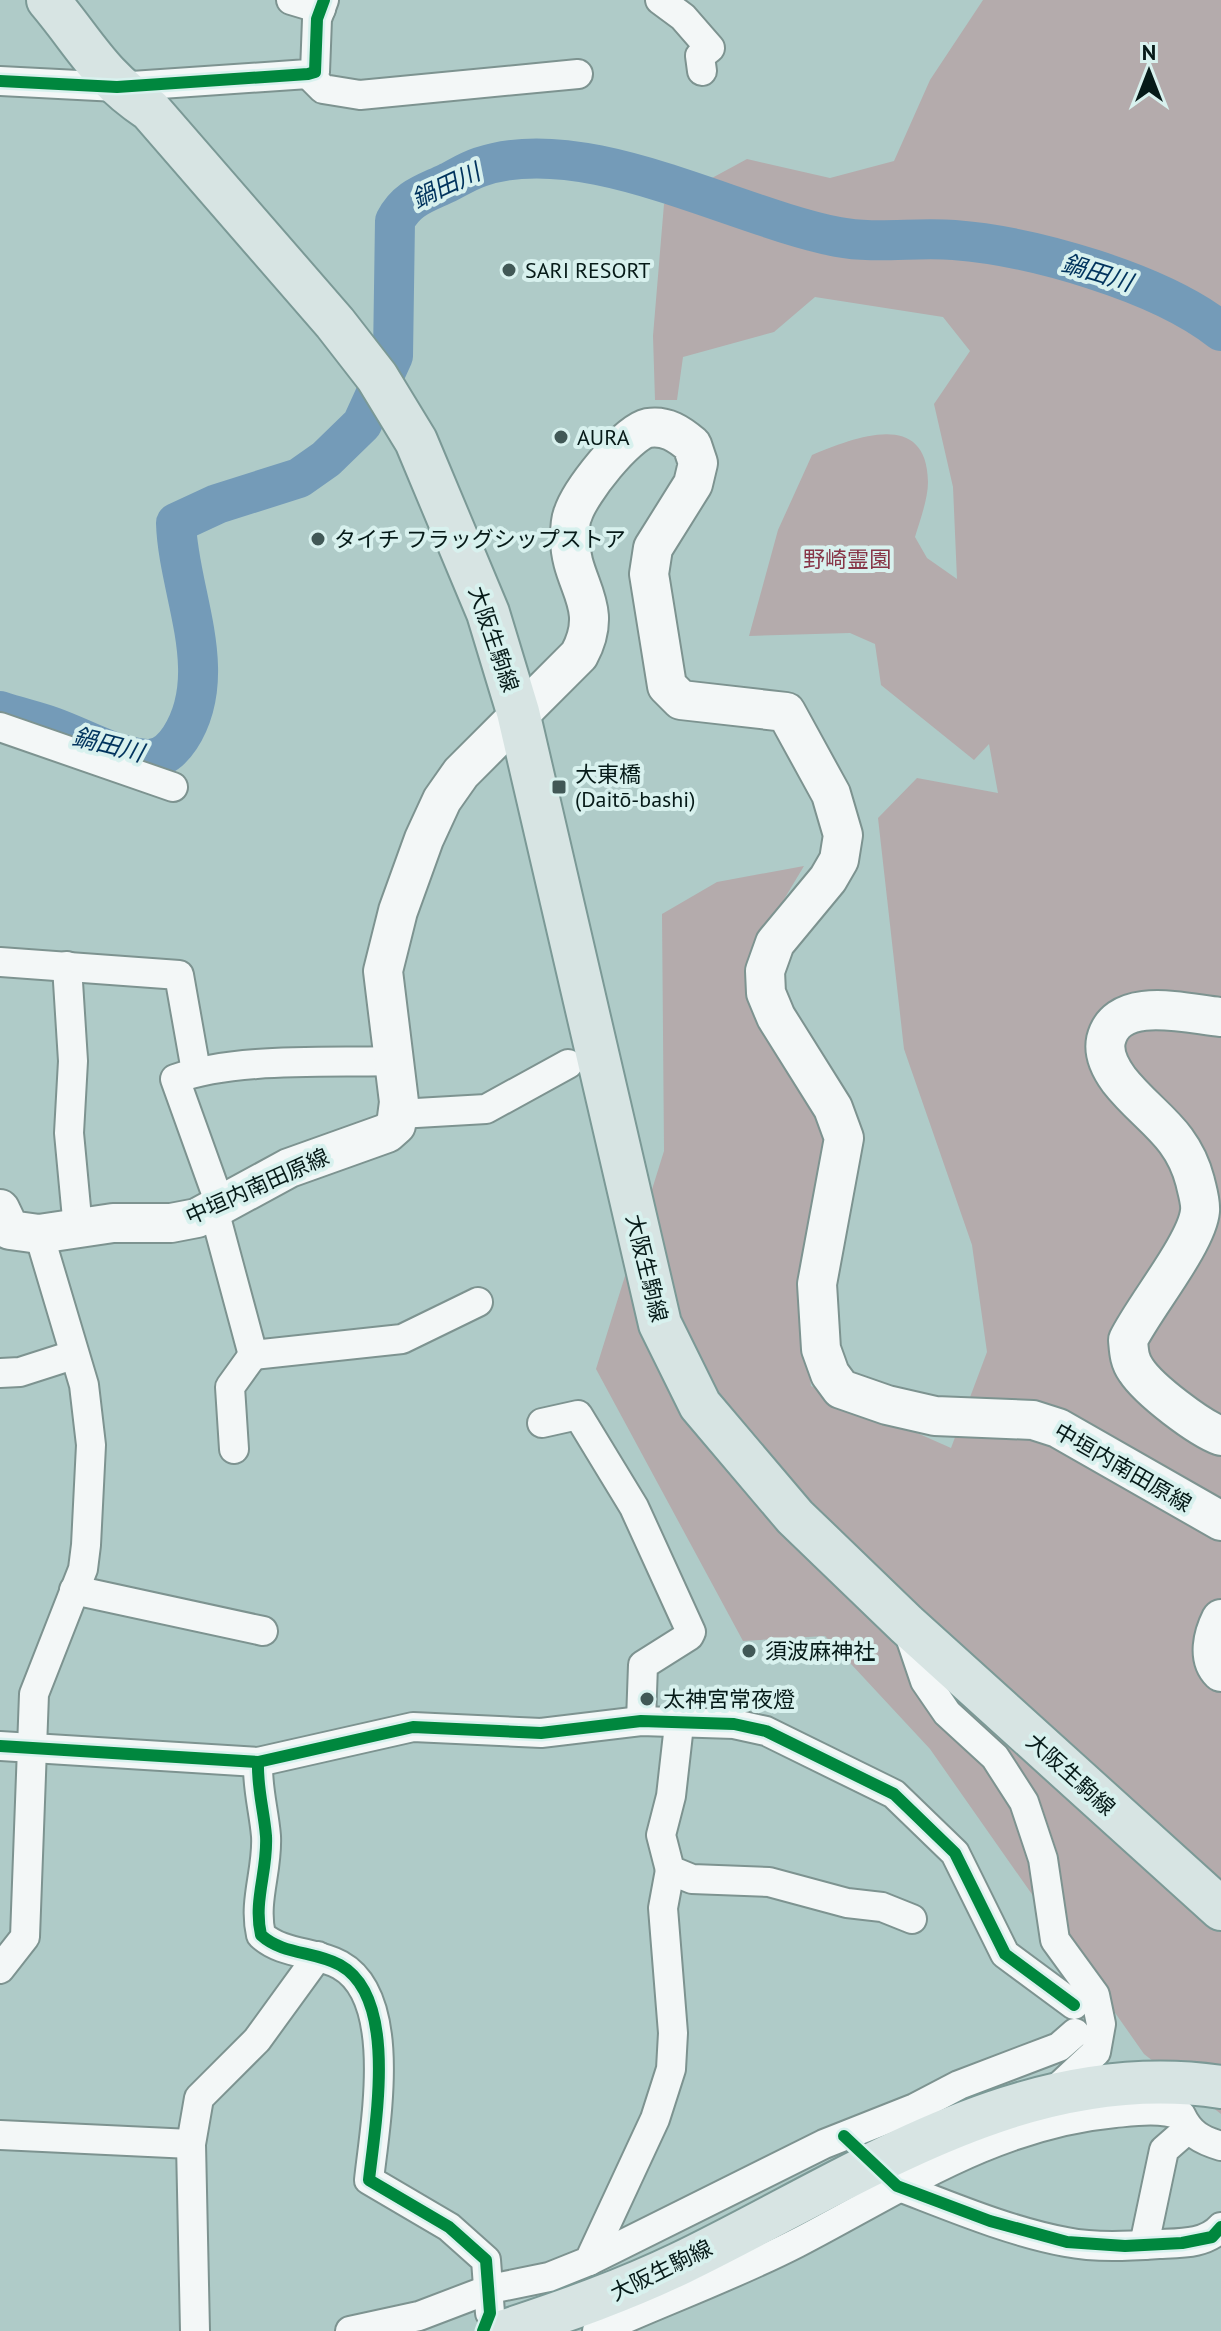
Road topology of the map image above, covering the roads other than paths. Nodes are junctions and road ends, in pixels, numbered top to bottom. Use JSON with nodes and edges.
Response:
{"nodes":[{"id":1,"x":48,"y":0,"type":"edge"},
{"id":2,"x":291,"y":0,"type":"edge"},
{"id":3,"x":660,"y":0,"type":"edge"},
{"id":4,"x":322,"y":4,"type":"edge"},
{"id":5,"x":702,"y":71,"type":"dead end"},
{"id":6,"x":308,"y":74,"type":"junction"},
{"id":7,"x":578,"y":74,"type":"dead end"},
{"id":8,"x":0,"y":81,"type":"edge"},
{"id":9,"x":117,"y":87,"type":"junction"},
{"id":10,"x":518,"y":712,"type":"junction"},
{"id":11,"x":0,"y":727,"type":"edge"},
{"id":12,"x":173,"y":787,"type":"dead end"},
{"id":13,"x":0,"y":962,"type":"edge"},
{"id":14,"x":67,"y":966,"type":"junction"},
{"id":15,"x":1221,"y":1017,"type":"edge"},
{"id":16,"x":393,"y":1061,"type":"junction"},
{"id":17,"x":568,"y":1064,"type":"dead end"},
{"id":18,"x":196,"y":1071,"type":"junction"},
{"id":19,"x":399,"y":1114,"type":"junction"},
{"id":20,"x":218,"y":1208,"type":"junction"},
{"id":21,"x":0,"y":1209,"type":"edge"},
{"id":22,"x":78,"y":1229,"type":"junction"},
{"id":23,"x":39,"y":1234,"type":"junction"},
{"id":24,"x":478,"y":1302,"type":"dead end"},
{"id":25,"x":73,"y":1355,"type":"junction"},
{"id":26,"x":253,"y":1355,"type":"junction"},
{"id":27,"x":0,"y":1373,"type":"edge"},
{"id":28,"x":542,"y":1423,"type":"dead end"},
{"id":29,"x":1221,"y":1436,"type":"edge"},
{"id":30,"x":234,"y":1449,"type":"dead end"},
{"id":31,"x":1221,"y":1521,"type":"edge"},
{"id":32,"x":74,"y":1590,"type":"junction"},
{"id":33,"x":1221,"y":1619,"type":"edge"},
{"id":34,"x":906,"y":1624,"type":"junction"},
{"id":35,"x":263,"y":1631,"type":"dead end"},
{"id":36,"x":1221,"y":1672,"type":"edge"},
{"id":37,"x":641,"y":1721,"type":"junction"},
{"id":38,"x":679,"y":1725,"type":"junction"},
{"id":39,"x":0,"y":1746,"type":"edge"},
{"id":40,"x":31,"y":1747,"type":"junction"},
{"id":41,"x":258,"y":1762,"type":"junction"},
{"id":42,"x":670,"y":1870,"type":"junction"},
{"id":43,"x":1221,"y":1909,"type":"edge"},
{"id":44,"x":912,"y":1919,"type":"dead end"},
{"id":45,"x":318,"y":1956,"type":"junction"},
{"id":46,"x":0,"y":1969,"type":"edge"},
{"id":47,"x":1074,"y":2005,"type":"dead end"},
{"id":48,"x":1075,"y":2033,"type":"dead end"},
{"id":49,"x":1221,"y":2087,"type":"edge"},
{"id":50,"x":1050,"y":2095,"type":"junction"},
{"id":51,"x":1188,"y":2129,"type":"junction"},
{"id":52,"x":0,"y":2135,"type":"edge"},
{"id":53,"x":191,"y":2144,"type":"junction"},
{"id":54,"x":1221,"y":2146,"type":"edge"},
{"id":55,"x":892,"y":2182,"type":"junction"},
{"id":56,"x":1221,"y":2227,"type":"edge"},
{"id":57,"x":1144,"y":2245,"type":"junction"},
{"id":58,"x":589,"y":2261,"type":"junction"},
{"id":59,"x":495,"y":2311,"type":"edge"},
{"id":60,"x":603,"y":2330,"type":"edge"},
{"id":61,"x":195,"y":2331,"type":"edge"},
{"id":62,"x":350,"y":2331,"type":"edge"}],
"edges":[{"from":1,"to":9,"type":"main road","name":"大阪生駒線"},
{"from":2,"to":4,"type":"street"},
{"from":3,"to":5,"type":"street"},
{"from":4,"to":6,"type":"street"},
{"from":6,"to":7,"type":"street"},
{"from":6,"to":9,"type":"street"},
{"from":8,"to":9,"type":"street"},
{"from":9,"to":10,"type":"main road","name":"大阪生駒線"},
{"from":10,"to":16,"type":"main road","name":"中垣内南田原線"},
{"from":10,"to":31,"type":"main road","name":"中垣内南田原線"},
{"from":10,"to":34,"type":"main road","name":"大阪生駒線"},
{"from":11,"to":12,"type":"street"},
{"from":13,"to":14,"type":"street"},
{"from":14,"to":18,"type":"street"},
{"from":14,"to":22,"type":"street"},
{"from":15,"to":29,"type":"main road"},
{"from":16,"to":18,"type":"street"},
{"from":16,"to":19,"type":"main road","name":"中垣内南田原線"},
{"from":17,"to":19,"type":"street"},
{"from":18,"to":20,"type":"street"},
{"from":19,"to":20,"type":"main road","name":"中垣内南田原線"},
{"from":20,"to":22,"type":"main road","name":"中垣内南田原線"},
{"from":20,"to":26,"type":"street"},
{"from":21,"to":23,"type":"main road","name":"中垣内南田原線"},
{"from":22,"to":23,"type":"main road","name":"中垣内南田原線"},
{"from":23,"to":25,"type":"street"},
{"from":24,"to":26,"type":"street"},
{"from":25,"to":27,"type":"street"},
{"from":25,"to":32,"type":"street"},
{"from":26,"to":30,"type":"street"},
{"from":28,"to":37,"type":"street"},
{"from":32,"to":35,"type":"street"},
{"from":32,"to":40,"type":"street"},
{"from":33,"to":36,"type":"main road"},
{"from":34,"to":43,"type":"main road","name":"大阪生駒線"},
{"from":34,"to":50,"type":"street"},
{"from":37,"to":38,"type":"street"},
{"from":37,"to":41,"type":"street"},
{"from":38,"to":42,"type":"street"},
{"from":38,"to":47,"type":"street"},
{"from":39,"to":40,"type":"street"},
{"from":40,"to":41,"type":"street"},
{"from":40,"to":46,"type":"street"},
{"from":41,"to":45,"type":"street"},
{"from":42,"to":44,"type":"street"},
{"from":42,"to":58,"type":"street"},
{"from":45,"to":53,"type":"street"},
{"from":45,"to":59,"type":"street"},
{"from":48,"to":58,"type":"street"},
{"from":49,"to":50,"type":"main road","name":"大阪生駒線"},
{"from":50,"to":59,"type":"main road","name":"大阪生駒線"},
{"from":51,"to":54,"type":"street"},
{"from":51,"to":55,"type":"street"},
{"from":51,"to":57,"type":"street"},
{"from":52,"to":53,"type":"street"},
{"from":53,"to":61,"type":"street"},
{"from":55,"to":57,"type":"street"},
{"from":55,"to":60,"type":"street"},
{"from":56,"to":57,"type":"street"},
{"from":58,"to":59,"type":"street"},
{"from":59,"to":62,"type":"street"}]}
